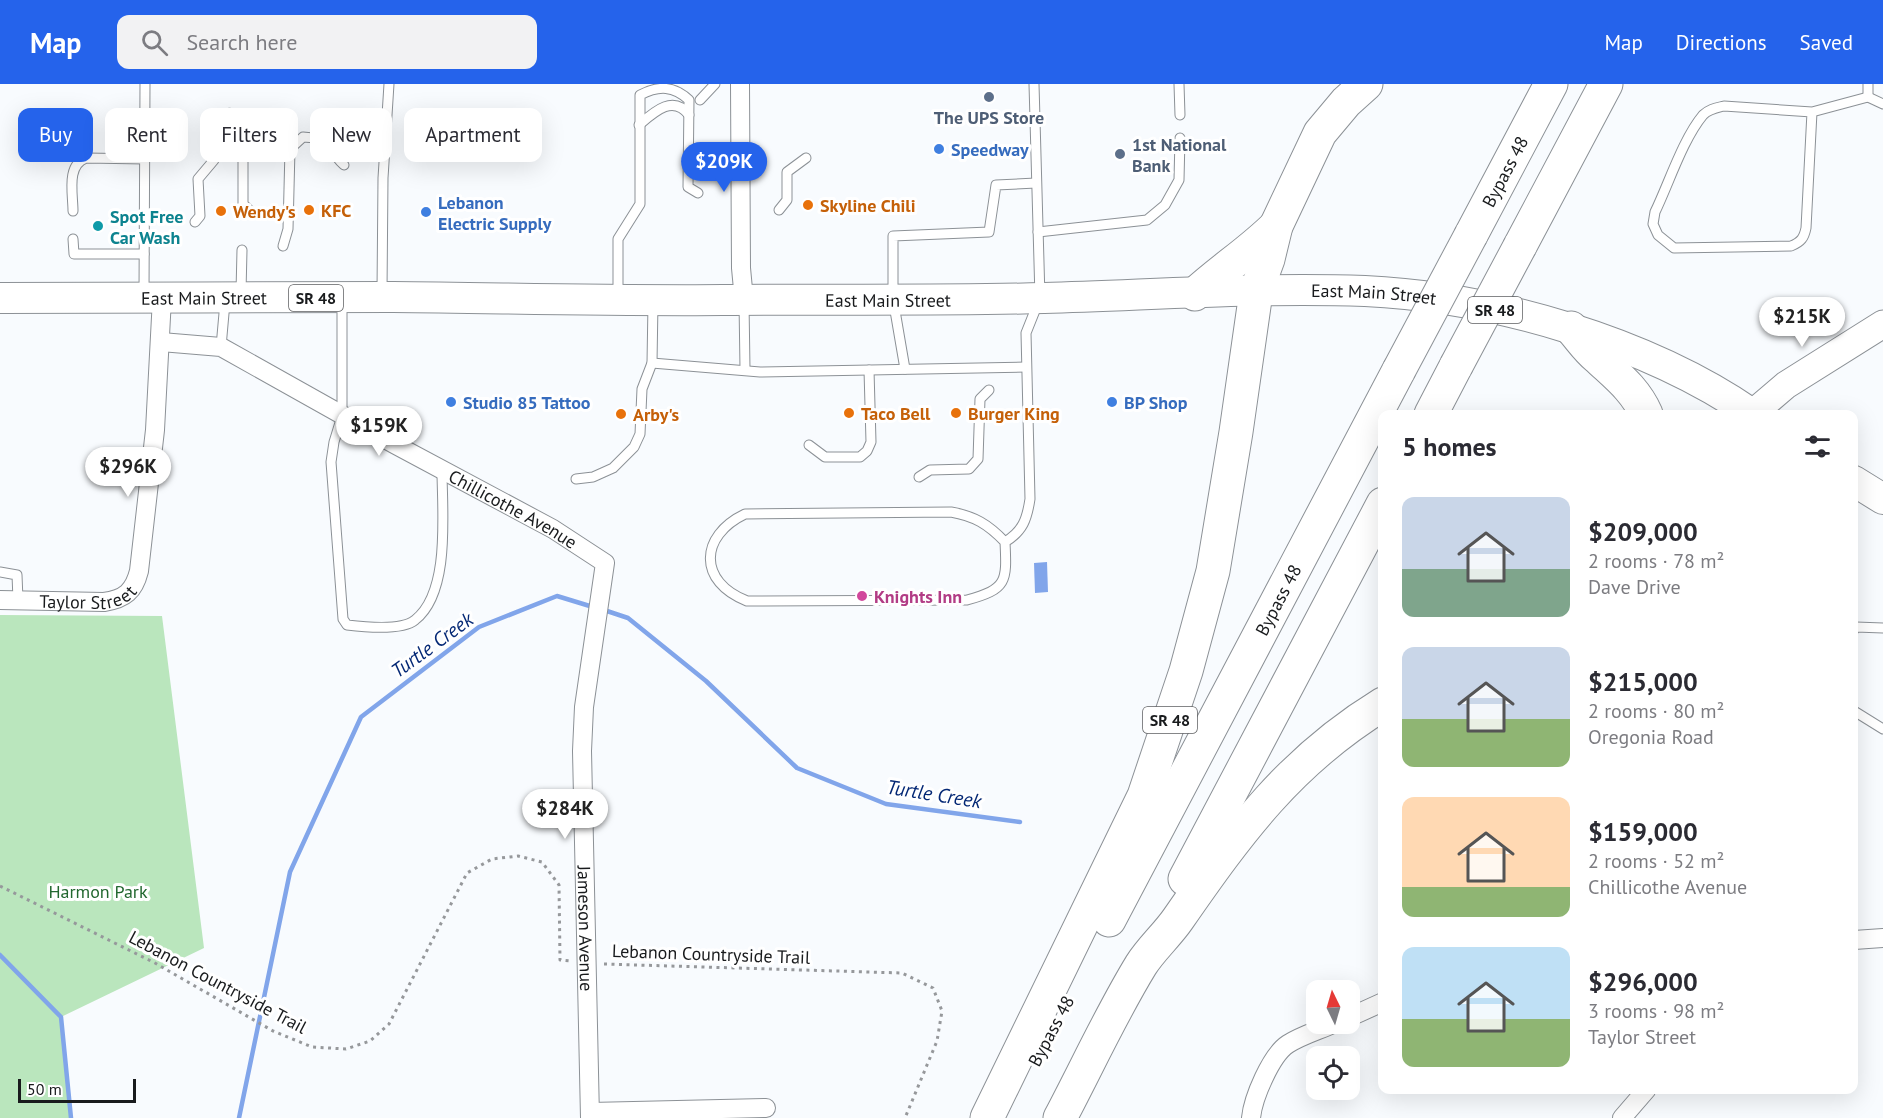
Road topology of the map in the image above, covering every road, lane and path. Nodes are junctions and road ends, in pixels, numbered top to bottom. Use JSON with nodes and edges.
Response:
{"nodes":[{"id":1,"x":145,"y":84,"type":"edge"},
{"id":2,"x":389,"y":84,"type":"edge"},
{"id":3,"x":715,"y":84,"type":"edge"},
{"id":4,"x":740,"y":84,"type":"edge"},
{"id":5,"x":1034,"y":84,"type":"edge"},
{"id":6,"x":1179,"y":84,"type":"edge"},
{"id":7,"x":1366,"y":84,"type":"edge"},
{"id":8,"x":1551,"y":84,"type":"edge"},
{"id":9,"x":1606,"y":84,"type":"edge"},
{"id":10,"x":1868,"y":84,"type":"edge"},
{"id":11,"x":1868,"y":97,"type":"junction"},
{"id":12,"x":700,"y":100,"type":"dead end"},
{"id":13,"x":1883,"y":104,"type":"edge"},
{"id":14,"x":145,"y":108,"type":"edge"},
{"id":15,"x":1812,"y":112,"type":"junction"},
{"id":16,"x":689,"y":115,"type":"junction"},
{"id":17,"x":1180,"y":115,"type":"dead end"},
{"id":18,"x":639,"y":124,"type":"junction"},
{"id":19,"x":1180,"y":138,"type":"dead end"},
{"id":20,"x":105,"y":158,"type":"edge"},
{"id":21,"x":806,"y":158,"type":"dead end"},
{"id":22,"x":145,"y":162,"type":"edge"},
{"id":23,"x":344,"y":165,"type":"dead end"},
{"id":24,"x":1036,"y":183,"type":"junction"},
{"id":25,"x":698,"y":193,"type":"dead end"},
{"id":26,"x":779,"y":210,"type":"dead end"},
{"id":27,"x":73,"y":211,"type":"dead end"},
{"id":28,"x":250,"y":211,"type":"dead end"},
{"id":29,"x":195,"y":222,"type":"dead end"},
{"id":30,"x":1276,"y":226,"type":"junction"},
{"id":31,"x":1038,"y":232,"type":"junction"},
{"id":32,"x":73,"y":239,"type":"dead end"},
{"id":33,"x":283,"y":246,"type":"dead end"},
{"id":34,"x":242,"y":250,"type":"dead end"},
{"id":35,"x":144,"y":254,"type":"junction"},
{"id":36,"x":1256,"y":292,"type":"junction"},
{"id":37,"x":1195,"y":294,"type":"junction"},
{"id":38,"x":382,"y":297,"type":"junction"},
{"id":39,"x":0,"y":298,"type":"edge"},
{"id":40,"x":153,"y":298,"type":"junction"},
{"id":41,"x":233,"y":298,"type":"junction"},
{"id":42,"x":342,"y":298,"type":"junction"},
{"id":43,"x":1040,"y":298,"type":"junction"},
{"id":44,"x":893,"y":299,"type":"junction"},
{"id":45,"x":618,"y":300,"type":"junction"},
{"id":46,"x":744,"y":300,"type":"junction"},
{"id":47,"x":653,"y":301,"type":"junction"},
{"id":48,"x":1883,"y":324,"type":"edge"},
{"id":49,"x":1572,"y":328,"type":"junction"},
{"id":50,"x":161,"y":342,"type":"junction"},
{"id":51,"x":221,"y":347,"type":"junction"},
{"id":52,"x":652,"y":363,"type":"junction"},
{"id":53,"x":1456,"y":366,"type":"junction"},
{"id":54,"x":1026,"y":367,"type":"junction"},
{"id":55,"x":745,"y":369,"type":"junction"},
{"id":56,"x":905,"y":369,"type":"junction"},
{"id":57,"x":870,"y":370,"type":"junction"},
{"id":58,"x":989,"y":390,"type":"dead end"},
{"id":59,"x":1433,"y":410,"type":"edge"},
{"id":60,"x":1445,"y":410,"type":"edge"},
{"id":61,"x":1643,"y":410,"type":"edge"},
{"id":62,"x":1746,"y":410,"type":"edge"},
{"id":63,"x":1757,"y":410,"type":"edge"},
{"id":64,"x":342,"y":416,"type":"junction"},
{"id":65,"x":809,"y":445,"type":"dead end"},
{"id":66,"x":442,"y":470,"type":"junction"},
{"id":67,"x":919,"y":477,"type":"dead end"},
{"id":68,"x":576,"y":480,"type":"dead end"},
{"id":69,"x":1858,"y":484,"type":"edge"},
{"id":70,"x":1883,"y":500,"type":"edge"},
{"id":71,"x":1378,"y":514,"type":"edge"},
{"id":72,"x":1005,"y":542,"type":"junction"},
{"id":73,"x":605,"y":563,"type":"joint"},
{"id":74,"x":0,"y":572,"type":"edge"},
{"id":75,"x":9,"y":600,"type":"edge"},
{"id":76,"x":1858,"y":627,"type":"edge"},
{"id":77,"x":1883,"y":628,"type":"edge"},
{"id":78,"x":1378,"y":708,"type":"edge"},
{"id":79,"x":1858,"y":713,"type":"edge"},
{"id":80,"x":1883,"y":729,"type":"edge"},
{"id":81,"x":0,"y":886,"type":"edge"},
{"id":82,"x":1883,"y":938,"type":"edge"},
{"id":83,"x":1858,"y":940,"type":"edge"},
{"id":84,"x":586,"y":963,"type":"junction"},
{"id":85,"x":1142,"y":964,"type":"junction"},
{"id":86,"x":1378,"y":1004,"type":"edge"},
{"id":87,"x":1360,"y":1012,"type":"edge"},
{"id":88,"x":1310,"y":1034,"type":"edge"},
{"id":89,"x":1643,"y":1094,"type":"edge"},
{"id":90,"x":766,"y":1108,"type":"dead end"},
{"id":91,"x":590,"y":1115,"type":"edge"},
{"id":92,"x":905,"y":1118,"type":"edge"},
{"id":93,"x":987,"y":1118,"type":"edge"},
{"id":94,"x":1005,"y":1118,"type":"edge"},
{"id":95,"x":1060,"y":1118,"type":"edge"},
{"id":96,"x":1251,"y":1118,"type":"edge"},
{"id":97,"x":1622,"y":1118,"type":"edge"}],
"edges":[{"from":1,"to":14,"type":"lane"},
{"from":2,"to":38,"type":"lane"},
{"from":3,"to":12,"type":"lane"},
{"from":4,"to":46,"type":"street"},
{"from":5,"to":24,"type":"lane"},
{"from":6,"to":17,"type":"lane"},
{"from":7,"to":30,"type":"highway"},
{"from":8,"to":94,"type":"highway","name":"Bypass 48","bridge":true},
{"from":9,"to":53,"type":"highway","bridge":true},
{"from":10,"to":11,"type":"lane"},
{"from":11,"to":13,"type":"lane"},
{"from":11,"to":15,"type":"lane"},
{"from":15,"to":15,"type":"lane"},
{"from":16,"to":18,"type":"lane"},
{"from":16,"to":18,"type":"lane"},
{"from":16,"to":25,"type":"lane"},
{"from":18,"to":45,"type":"lane"},
{"from":19,"to":31,"type":"lane"},
{"from":20,"to":27,"type":"lane"},
{"from":21,"to":26,"type":"lane"},
{"from":22,"to":35,"type":"lane"},
{"from":23,"to":33,"type":"lane"},
{"from":24,"to":31,"type":"lane"},
{"from":24,"to":44,"type":"lane"},
{"from":28,"to":29,"type":"lane"},
{"from":30,"to":36,"type":"highway"},
{"from":30,"to":37,"type":"highway"},
{"from":31,"to":43,"type":"lane"},
{"from":32,"to":35,"type":"lane"},
{"from":34,"to":41,"type":"lane"},
{"from":35,"to":40,"type":"lane"},
{"from":36,"to":37,"type":"main road","name":"East Main Street","number":"SR 48"},
{"from":36,"to":49,"type":"main road","name":"East Main Street","number":"SR 48"},
{"from":36,"to":93,"type":"highway","number":"SR 48"},
{"from":37,"to":43,"type":"main road","name":"East Main Street","number":"SR 48"},
{"from":38,"to":42,"type":"main road","name":"East Main Street","number":"SR 48"},
{"from":38,"to":45,"type":"main road","name":"East Main Street","number":"SR 48"},
{"from":39,"to":40,"type":"main road","name":"East Main Street","number":"SR 48"},
{"from":40,"to":41,"type":"main road","name":"East Main Street","number":"SR 48"},
{"from":40,"to":50,"type":"street","name":"Taylor Street"},
{"from":41,"to":42,"type":"main road","name":"East Main Street","number":"SR 48"},
{"from":41,"to":51,"type":"lane"},
{"from":42,"to":64,"type":"lane"},
{"from":43,"to":44,"type":"main road","name":"East Main Street","number":"SR 48"},
{"from":43,"to":54,"type":"lane"},
{"from":44,"to":46,"type":"main road","name":"East Main Street","number":"SR 48"},
{"from":44,"to":56,"type":"lane"},
{"from":45,"to":47,"type":"main road","name":"East Main Street","number":"SR 48"},
{"from":46,"to":47,"type":"main road","name":"East Main Street","number":"SR 48"},
{"from":46,"to":55,"type":"lane"},
{"from":47,"to":52,"type":"lane"},
{"from":48,"to":63,"type":"street"},
{"from":49,"to":61,"type":"highway"},
{"from":49,"to":62,"type":"main road","name":"East Main Street","number":"SR 48"},
{"from":50,"to":51,"type":"street","name":"Chillicothe Avenue"},
{"from":50,"to":75,"type":"street","name":"Taylor Street"},
{"from":51,"to":64,"type":"street","name":"Chillicothe Avenue"},
{"from":52,"to":55,"type":"lane"},
{"from":52,"to":68,"type":"lane"},
{"from":53,"to":59,"type":"highway"},
{"from":53,"to":60,"type":"highway"},
{"from":54,"to":56,"type":"lane"},
{"from":54,"to":72,"type":"lane"},
{"from":55,"to":57,"type":"lane"},
{"from":56,"to":57,"type":"lane"},
{"from":57,"to":65,"type":"lane"},
{"from":58,"to":67,"type":"lane"},
{"from":64,"to":66,"type":"street","name":"Chillicothe Avenue"},
{"from":64,"to":66,"type":"lane"},
{"from":66,"to":73,"type":"street","name":"Chillicothe Avenue"},
{"from":69,"to":70,"type":"main road"},
{"from":71,"to":85,"type":"highway"},
{"from":72,"to":72,"type":"lane"},
{"from":73,"to":84,"type":"street","name":"Jameson Avenue"},
{"from":74,"to":75,"type":"lane"},
{"from":76,"to":77,"type":"lane"},
{"from":78,"to":85,"type":"highway"},
{"from":79,"to":80,"type":"lane"},
{"from":81,"to":84,"type":"path","name":"Lebanon Countryside Trail"},
{"from":82,"to":83,"type":"street"},
{"from":84,"to":91,"type":"street","name":"Jameson Avenue"},
{"from":84,"to":92,"type":"path","name":"Lebanon Countryside Trail"},
{"from":85,"to":95,"type":"highway"},
{"from":86,"to":87,"type":"street"},
{"from":88,"to":96,"type":"street"},
{"from":89,"to":97,"type":"street"},
{"from":90,"to":91,"type":"street"}]}
